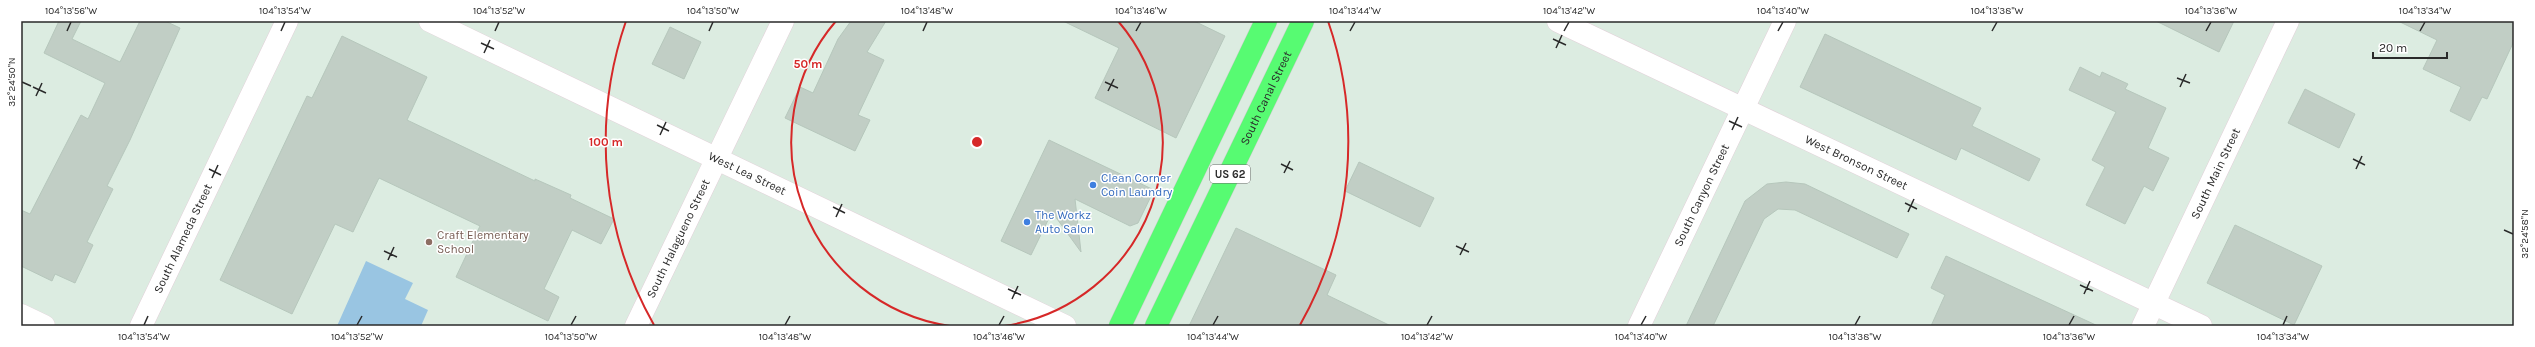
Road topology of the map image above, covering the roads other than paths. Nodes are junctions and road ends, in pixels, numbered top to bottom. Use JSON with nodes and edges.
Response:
{"nodes":[{"id":1,"x":287,"y":21,"type":"edge"},
{"id":2,"x":430,"y":21,"type":"edge"},
{"id":3,"x":783,"y":21,"type":"edge"},
{"id":4,"x":1266,"y":21,"type":"edge"},
{"id":5,"x":1304,"y":21,"type":"edge"},
{"id":6,"x":1558,"y":21,"type":"edge"},
{"id":7,"x":1785,"y":21,"type":"edge"},
{"id":8,"x":2288,"y":21,"type":"edge"},
{"id":9,"x":1742,"y":109,"type":"junction"},
{"id":10,"x":717,"y":158,"type":"junction"},
{"id":11,"x":2154,"y":304,"type":"junction"},
{"id":12,"x":21,"y":315,"type":"edge"},
{"id":13,"x":44,"y":326,"type":"edge"},
{"id":14,"x":142,"y":326,"type":"edge"},
{"id":15,"x":636,"y":326,"type":"edge"},
{"id":16,"x":1065,"y":326,"type":"edge"},
{"id":17,"x":1120,"y":326,"type":"edge"},
{"id":18,"x":1156,"y":326,"type":"edge"},
{"id":19,"x":1639,"y":326,"type":"edge"},
{"id":20,"x":2143,"y":326,"type":"edge"},
{"id":21,"x":2201,"y":326,"type":"edge"}],
"edges":[{"from":1,"to":14,"type":"street","name":"South Alameda Street"},
{"from":2,"to":10,"type":"street","name":"West Lea Street"},
{"from":3,"to":10,"type":"street","name":"South Halagueno Street"},
{"from":4,"to":17,"type":"highway","number":"US 62"},
{"from":5,"to":18,"type":"highway","name":"South Canal Street","number":"US 62"},
{"from":6,"to":9,"type":"street","name":"West Bronson Street"},
{"from":7,"to":9,"type":"street","name":"South Canyon Street"},
{"from":8,"to":11,"type":"street","name":"South Main Street"},
{"from":9,"to":11,"type":"street","name":"West Bronson Street"},
{"from":9,"to":19,"type":"street","name":"South Canyon Street"},
{"from":10,"to":15,"type":"street","name":"South Halagueno Street"},
{"from":10,"to":16,"type":"street","name":"West Lea Street"},
{"from":11,"to":20,"type":"street","name":"South Main Street"},
{"from":11,"to":21,"type":"street","name":"West Bronson Street"},
{"from":12,"to":13,"type":"street"}]}
